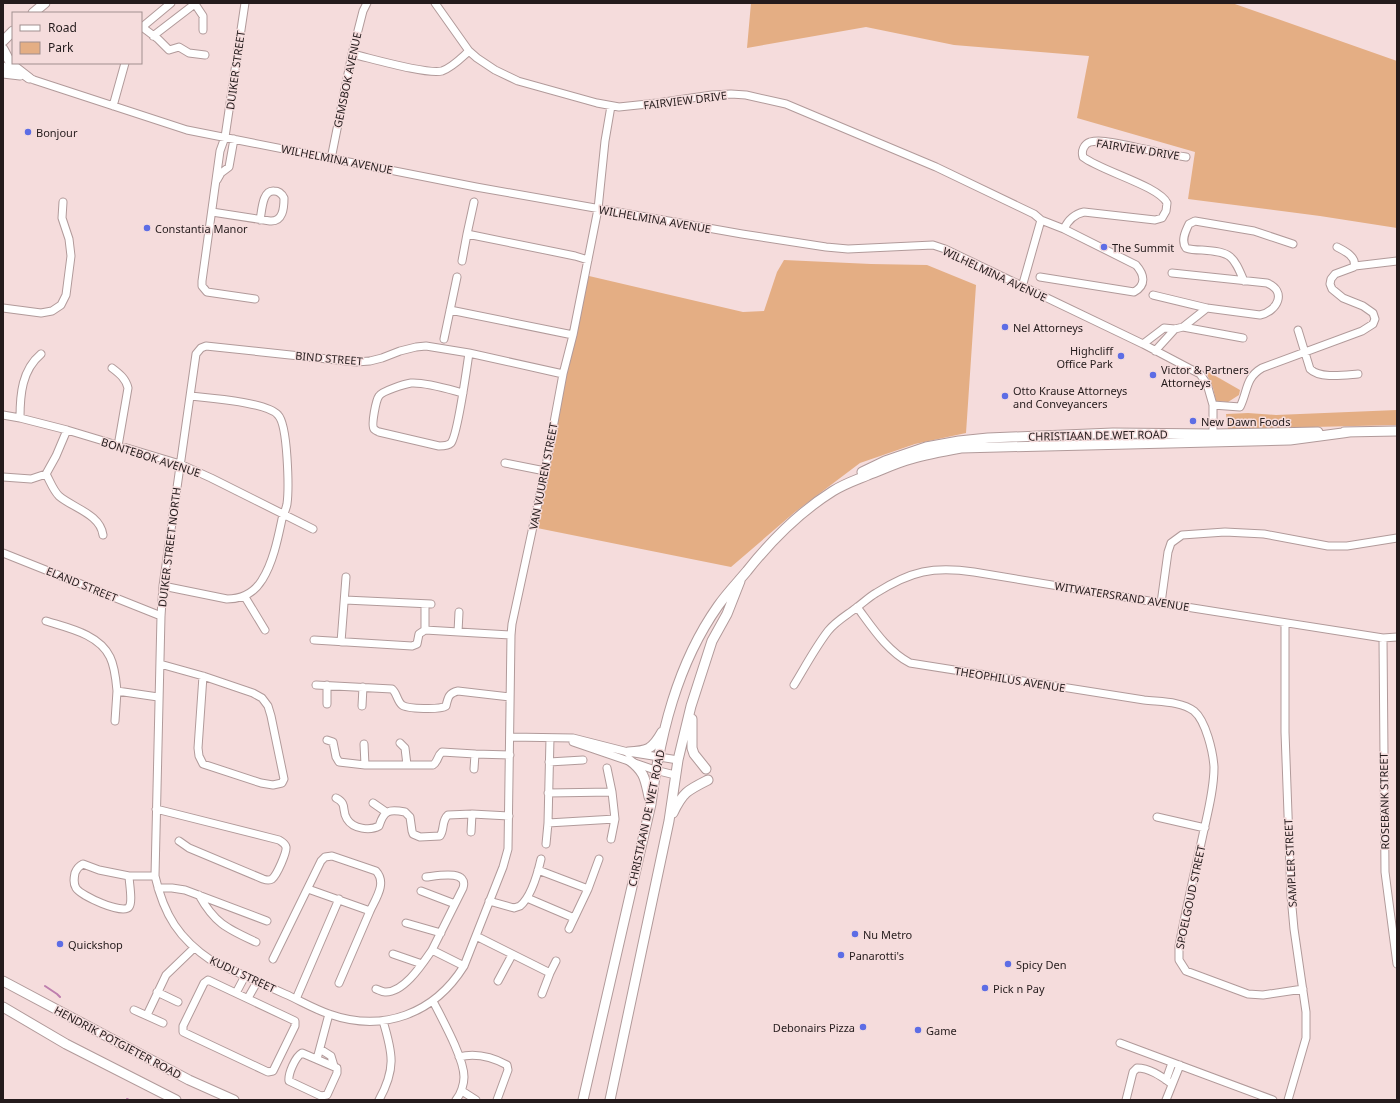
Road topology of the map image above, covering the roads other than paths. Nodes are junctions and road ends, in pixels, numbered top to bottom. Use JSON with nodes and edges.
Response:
{"nodes":[{"id":1,"x":46,"y":3,"type":"edge"},
{"id":2,"x":171,"y":3,"type":"edge"},
{"id":3,"x":196,"y":3,"type":"edge"},
{"id":4,"x":245,"y":3,"type":"edge"},
{"id":5,"x":368,"y":3,"type":"edge"},
{"id":6,"x":435,"y":3,"type":"edge"},
{"id":7,"x":34,"y":12,"type":"edge"},
{"id":8,"x":142,"y":27,"type":"edge"},
{"id":9,"x":142,"y":29,"type":"edge"},
{"id":10,"x":203,"y":30,"type":"dead end"},
{"id":11,"x":12,"y":32,"type":"edge"},
{"id":12,"x":152,"y":36,"type":"junction"},
{"id":13,"x":3,"y":41,"type":"edge"},
{"id":14,"x":3,"y":49,"type":"edge"},
{"id":15,"x":469,"y":51,"type":"junction"},
{"id":16,"x":352,"y":54,"type":"junction"},
{"id":17,"x":205,"y":56,"type":"dead end"},
{"id":18,"x":125,"y":64,"type":"edge"},
{"id":19,"x":3,"y":66,"type":"edge"},
{"id":20,"x":3,"y":74,"type":"edge"},
{"id":21,"x":27,"y":77,"type":"junction"},
{"id":22,"x":113,"y":106,"type":"junction"},
{"id":23,"x":610,"y":106,"type":"junction"},
{"id":24,"x":225,"y":137,"type":"junction"},
{"id":25,"x":234,"y":139,"type":"junction"},
{"id":26,"x":1186,"y":157,"type":"dead end"},
{"id":27,"x":331,"y":158,"type":"junction"},
{"id":28,"x":216,"y":182,"type":"junction"},
{"id":29,"x":63,"y":202,"type":"dead end"},
{"id":30,"x":474,"y":202,"type":"dead end"},
{"id":31,"x":598,"y":209,"type":"junction"},
{"id":32,"x":212,"y":212,"type":"junction"},
{"id":33,"x":260,"y":220,"type":"junction"},
{"id":34,"x":1041,"y":220,"type":"junction"},
{"id":35,"x":1064,"y":229,"type":"junction"},
{"id":36,"x":467,"y":234,"type":"junction"},
{"id":37,"x":1293,"y":244,"type":"dead end"},
{"id":38,"x":1337,"y":247,"type":"dead end"},
{"id":39,"x":588,"y":260,"type":"junction"},
{"id":40,"x":462,"y":261,"type":"dead end"},
{"id":41,"x":1397,"y":261,"type":"edge"},
{"id":42,"x":1355,"y":266,"type":"junction"},
{"id":43,"x":1172,"y":273,"type":"dead end"},
{"id":44,"x":457,"y":277,"type":"dead end"},
{"id":45,"x":1040,"y":277,"type":"dead end"},
{"id":46,"x":1244,"y":281,"type":"junction"},
{"id":47,"x":1022,"y":287,"type":"junction"},
{"id":48,"x":1153,"y":295,"type":"dead end"},
{"id":49,"x":255,"y":299,"type":"dead end"},
{"id":50,"x":3,"y":308,"type":"edge"},
{"id":51,"x":1207,"y":308,"type":"junction"},
{"id":52,"x":450,"y":310,"type":"junction"},
{"id":53,"x":1183,"y":327,"type":"junction"},
{"id":54,"x":1175,"y":329,"type":"junction"},
{"id":55,"x":1298,"y":330,"type":"dead end"},
{"id":56,"x":573,"y":335,"type":"junction"},
{"id":57,"x":1243,"y":338,"type":"dead end"},
{"id":58,"x":444,"y":339,"type":"dead end"},
{"id":59,"x":1143,"y":344,"type":"junction"},
{"id":60,"x":1155,"y":351,"type":"junction"},
{"id":61,"x":1306,"y":351,"type":"junction"},
{"id":62,"x":469,"y":353,"type":"junction"},
{"id":63,"x":41,"y":354,"type":"dead end"},
{"id":64,"x":194,"y":359,"type":"joint"},
{"id":65,"x":112,"y":368,"type":"dead end"},
{"id":66,"x":563,"y":374,"type":"junction"},
{"id":67,"x":1358,"y":374,"type":"dead end"},
{"id":68,"x":463,"y":393,"type":"junction"},
{"id":69,"x":190,"y":396,"type":"junction"},
{"id":70,"x":1213,"y":405,"type":"junction"},
{"id":71,"x":3,"y":415,"type":"edge"},
{"id":72,"x":20,"y":418,"type":"junction"},
{"id":73,"x":67,"y":430,"type":"junction"},
{"id":74,"x":1397,"y":431,"type":"edge"},
{"id":75,"x":1213,"y":438,"type":"junction"},
{"id":76,"x":118,"y":446,"type":"junction"},
{"id":77,"x":505,"y":463,"type":"dead end"},
{"id":78,"x":180,"y":464,"type":"junction"},
{"id":79,"x":545,"y":471,"type":"junction"},
{"id":80,"x":46,"y":474,"type":"junction"},
{"id":81,"x":3,"y":477,"type":"edge"},
{"id":82,"x":283,"y":515,"type":"junction"},
{"id":83,"x":313,"y":529,"type":"dead end"},
{"id":84,"x":103,"y":535,"type":"dead end"},
{"id":85,"x":1397,"y":538,"type":"edge"},
{"id":86,"x":3,"y":553,"type":"edge"},
{"id":87,"x":742,"y":576,"type":"junction"},
{"id":88,"x":346,"y":577,"type":"dead end"},
{"id":89,"x":163,"y":586,"type":"junction"},
{"id":90,"x":245,"y":597,"type":"junction"},
{"id":91,"x":345,"y":600,"type":"junction"},
{"id":92,"x":1161,"y":603,"type":"junction"},
{"id":93,"x":857,"y":607,"type":"junction"},
{"id":94,"x":459,"y":612,"type":"dead end"},
{"id":95,"x":161,"y":616,"type":"junction"},
{"id":96,"x":46,"y":621,"type":"dead end"},
{"id":97,"x":1285,"y":622,"type":"junction"},
{"id":98,"x":265,"y":630,"type":"dead end"},
{"id":99,"x":425,"y":630,"type":"junction"},
{"id":100,"x":458,"y":632,"type":"junction"},
{"id":101,"x":511,"y":635,"type":"junction"},
{"id":102,"x":1397,"y":637,"type":"edge"},
{"id":103,"x":1383,"y":638,"type":"junction"},
{"id":104,"x":314,"y":640,"type":"dead end"},
{"id":105,"x":341,"y":642,"type":"junction"},
{"id":106,"x":160,"y":664,"type":"junction"},
{"id":107,"x":203,"y":676,"type":"junction"},
{"id":108,"x":316,"y":685,"type":"dead end"},
{"id":109,"x":328,"y":685,"type":"junction"},
{"id":110,"x":794,"y":685,"type":"dead end"},
{"id":111,"x":363,"y":687,"type":"junction"},
{"id":112,"x":117,"y":691,"type":"junction"},
{"id":113,"x":158,"y":697,"type":"junction"},
{"id":114,"x":510,"y":697,"type":"junction"},
{"id":115,"x":327,"y":704,"type":"dead end"},
{"id":116,"x":362,"y":706,"type":"dead end"},
{"id":117,"x":691,"y":706,"type":"junction"},
{"id":118,"x":1187,"y":707,"type":"joint"},
{"id":119,"x":115,"y":721,"type":"dead end"},
{"id":120,"x":666,"y":726,"type":"junction"},
{"id":121,"x":510,"y":737,"type":"junction"},
{"id":122,"x":550,"y":738,"type":"junction"},
{"id":123,"x":326,"y":740,"type":"dead end"},
{"id":124,"x":400,"y":743,"type":"dead end"},
{"id":125,"x":364,"y":744,"type":"dead end"},
{"id":126,"x":475,"y":754,"type":"junction"},
{"id":127,"x":510,"y":755,"type":"junction"},
{"id":128,"x":628,"y":756,"type":"junction"},
{"id":129,"x":658,"y":758,"type":"junction"},
{"id":130,"x":583,"y":760,"type":"dead end"},
{"id":131,"x":678,"y":760,"type":"junction"},
{"id":132,"x":549,"y":762,"type":"junction"},
{"id":133,"x":365,"y":765,"type":"junction"},
{"id":134,"x":407,"y":765,"type":"junction"},
{"id":135,"x":607,"y":768,"type":"dead end"},
{"id":136,"x":474,"y":769,"type":"dead end"},
{"id":137,"x":706,"y":769,"type":"dead end"},
{"id":138,"x":655,"y":770,"type":"junction"},
{"id":139,"x":675,"y":775,"type":"junction"},
{"id":140,"x":708,"y":780,"type":"dead end"},
{"id":141,"x":612,"y":792,"type":"junction"},
{"id":142,"x":548,"y":793,"type":"junction"},
{"id":143,"x":336,"y":798,"type":"dead end"},
{"id":144,"x":373,"y":803,"type":"dead end"},
{"id":145,"x":651,"y":804,"type":"junction"},
{"id":146,"x":156,"y":809,"type":"junction"},
{"id":147,"x":386,"y":812,"type":"junction"},
{"id":148,"x":472,"y":814,"type":"junction"},
{"id":149,"x":509,"y":816,"type":"junction"},
{"id":150,"x":1157,"y":817,"type":"dead end"},
{"id":151,"x":615,"y":819,"type":"junction"},
{"id":152,"x":668,"y":821,"type":"junction"},
{"id":153,"x":548,"y":823,"type":"junction"},
{"id":154,"x":1205,"y":828,"type":"junction"},
{"id":155,"x":471,"y":832,"type":"dead end"},
{"id":156,"x":611,"y":839,"type":"dead end"},
{"id":157,"x":179,"y":842,"type":"dead end"},
{"id":158,"x":546,"y":844,"type":"dead end"},
{"id":159,"x":508,"y":849,"type":"joint"},
{"id":160,"x":541,"y":858,"type":"dead end"},
{"id":161,"x":599,"y":860,"type":"dead end"},
{"id":162,"x":538,"y":870,"type":"junction"},
{"id":163,"x":129,"y":876,"type":"junction"},
{"id":164,"x":155,"y":876,"type":"junction"},
{"id":165,"x":426,"y":877,"type":"dead end"},
{"id":166,"x":158,"y":888,"type":"junction"},
{"id":167,"x":308,"y":889,"type":"junction"},
{"id":168,"x":588,"y":889,"type":"junction"},
{"id":169,"x":421,"y":891,"type":"dead end"},
{"id":170,"x":199,"y":895,"type":"junction"},
{"id":171,"x":526,"y":898,"type":"junction"},
{"id":172,"x":339,"y":899,"type":"junction"},
{"id":173,"x":489,"y":901,"type":"junction"},
{"id":174,"x":455,"y":904,"type":"junction"},
{"id":175,"x":370,"y":911,"type":"junction"},
{"id":176,"x":574,"y":918,"type":"junction"},
{"id":177,"x":267,"y":921,"type":"dead end"},
{"id":178,"x":406,"y":922,"type":"dead end"},
{"id":179,"x":569,"y":929,"type":"dead end"},
{"id":180,"x":441,"y":933,"type":"junction"},
{"id":181,"x":476,"y":936,"type":"junction"},
{"id":182,"x":256,"y":942,"type":"dead end"},
{"id":183,"x":194,"y":948,"type":"junction"},
{"id":184,"x":432,"y":950,"type":"junction"},
{"id":185,"x":393,"y":954,"type":"dead end"},
{"id":186,"x":512,"y":955,"type":"junction"},
{"id":187,"x":273,"y":959,"type":"dead end"},
{"id":188,"x":556,"y":961,"type":"dead end"},
{"id":189,"x":422,"y":964,"type":"junction"},
{"id":190,"x":1397,"y":964,"type":"edge"},
{"id":191,"x":464,"y":966,"type":"junction"},
{"id":192,"x":550,"y":973,"type":"junction"},
{"id":193,"x":245,"y":976,"type":"junction"},
{"id":194,"x":3,"y":981,"type":"edge"},
{"id":195,"x":498,"y":981,"type":"dead end"},
{"id":196,"x":258,"y":982,"type":"junction"},
{"id":197,"x":339,"y":983,"type":"dead end"},
{"id":198,"x":376,"y":989,"type":"dead end"},
{"id":199,"x":1304,"y":989,"type":"junction"},
{"id":200,"x":157,"y":992,"type":"junction"},
{"id":201,"x":236,"y":992,"type":"junction"},
{"id":202,"x":542,"y":994,"type":"dead end"},
{"id":203,"x":248,"y":998,"type":"junction"},
{"id":204,"x":296,"y":999,"type":"junction"},
{"id":205,"x":433,"y":1001,"type":"junction"},
{"id":206,"x":178,"y":1002,"type":"dead end"},
{"id":207,"x":3,"y":1007,"type":"edge"},
{"id":208,"x":134,"y":1010,"type":"dead end"},
{"id":209,"x":329,"y":1014,"type":"junction"},
{"id":210,"x":147,"y":1015,"type":"junction"},
{"id":211,"x":383,"y":1021,"type":"junction"},
{"id":212,"x":163,"y":1023,"type":"dead end"},
{"id":213,"x":1120,"y":1043,"type":"dead end"},
{"id":214,"x":320,"y":1049,"type":"junction"},
{"id":215,"x":459,"y":1057,"type":"junction"},
{"id":216,"x":317,"y":1059,"type":"junction"},
{"id":217,"x":1172,"y":1063,"type":"junction"},
{"id":218,"x":1180,"y":1065,"type":"junction"},
{"id":219,"x":334,"y":1066,"type":"junction"},
{"id":220,"x":1173,"y":1072,"type":"junction"},
{"id":221,"x":1169,"y":1082,"type":"junction"},
{"id":222,"x":462,"y":1090,"type":"junction"},
{"id":223,"x":176,"y":1100,"type":"edge"},
{"id":224,"x":234,"y":1100,"type":"edge"},
{"id":225,"x":379,"y":1100,"type":"edge"},
{"id":226,"x":456,"y":1100,"type":"edge"},
{"id":227,"x":476,"y":1100,"type":"edge"},
{"id":228,"x":497,"y":1100,"type":"edge"},
{"id":229,"x":582,"y":1100,"type":"edge"},
{"id":230,"x":610,"y":1100,"type":"edge"},
{"id":231,"x":1126,"y":1100,"type":"edge"},
{"id":232,"x":1166,"y":1100,"type":"edge"},
{"id":233,"x":1273,"y":1100,"type":"edge"},
{"id":234,"x":1288,"y":1100,"type":"edge"}],
"edges":[{"from":1,"to":7,"type":"main road"},
{"from":2,"to":8,"type":"street"},
{"from":3,"to":10,"type":"street"},
{"from":3,"to":12,"type":"street"},
{"from":4,"to":24,"type":"street","name":"DUIKER STREET"},
{"from":5,"to":16,"type":"street","name":"GEMSBOK AVENUE"},
{"from":6,"to":15,"type":"street","name":"FAIRVIEW DRIVE"},
{"from":9,"to":12,"type":"street"},
{"from":11,"to":13,"type":"main road"},
{"from":12,"to":17,"type":"street"},
{"from":14,"to":21,"type":"main road"},
{"from":15,"to":16,"type":"street"},
{"from":15,"to":23,"type":"street","name":"FAIRVIEW DRIVE"},
{"from":16,"to":27,"type":"street","name":"GEMSBOK AVENUE"},
{"from":18,"to":22,"type":"street"},
{"from":19,"to":21,"type":"street","name":"WILHELMINA AVENUE"},
{"from":20,"to":21,"type":"street","name":"WILHELMINA AVENUE"},
{"from":21,"to":22,"type":"street","name":"WILHELMINA AVENUE"},
{"from":22,"to":24,"type":"street","name":"WILHELMINA AVENUE"},
{"from":23,"to":31,"type":"street","name":"VAN VUUREN STREET"},
{"from":23,"to":34,"type":"street","name":"FAIRVIEW DRIVE"},
{"from":24,"to":25,"type":"street","name":"WILHELMINA AVENUE"},
{"from":24,"to":28,"type":"street","name":"DUIKER STREET"},
{"from":25,"to":27,"type":"street","name":"WILHELMINA AVENUE"},
{"from":25,"to":28,"type":"street"},
{"from":26,"to":35,"type":"street","name":"FAIRVIEW DRIVE"},
{"from":27,"to":31,"type":"street","name":"WILHELMINA AVENUE"},
{"from":28,"to":32,"type":"street","name":"DUIKER STREET"},
{"from":29,"to":50,"type":"street"},
{"from":30,"to":36,"type":"street"},
{"from":31,"to":39,"type":"street","name":"VAN VUUREN STREET"},
{"from":31,"to":47,"type":"street","name":"WILHELMINA AVENUE"},
{"from":32,"to":33,"type":"street"},
{"from":32,"to":49,"type":"street","name":"DUIKER STREET"},
{"from":33,"to":33,"type":"street"},
{"from":34,"to":35,"type":"street","name":"FAIRVIEW DRIVE"},
{"from":34,"to":47,"type":"street"},
{"from":35,"to":45,"type":"street","name":"FAIRVIEW DRIVE"},
{"from":36,"to":39,"type":"street"},
{"from":36,"to":40,"type":"street"},
{"from":37,"to":46,"type":"street"},
{"from":38,"to":42,"type":"street"},
{"from":39,"to":56,"type":"street","name":"VAN VUUREN STREET"},
{"from":41,"to":42,"type":"street"},
{"from":42,"to":61,"type":"street"},
{"from":43,"to":46,"type":"street"},
{"from":44,"to":52,"type":"street"},
{"from":46,"to":51,"type":"street"},
{"from":47,"to":59,"type":"street","name":"WILHELMINA AVENUE"},
{"from":48,"to":51,"type":"street"},
{"from":51,"to":53,"type":"street"},
{"from":52,"to":56,"type":"street"},
{"from":52,"to":58,"type":"street"},
{"from":53,"to":54,"type":"street"},
{"from":53,"to":57,"type":"street"},
{"from":54,"to":59,"type":"street"},
{"from":54,"to":60,"type":"street"},
{"from":55,"to":61,"type":"street"},
{"from":56,"to":66,"type":"street","name":"VAN VUUREN STREET"},
{"from":59,"to":60,"type":"street","name":"WILHELMINA AVENUE"},
{"from":60,"to":70,"type":"street","name":"WILHELMINA AVENUE"},
{"from":61,"to":67,"type":"street"},
{"from":61,"to":70,"type":"street"},
{"from":62,"to":64,"type":"street","name":"BIND STREET"},
{"from":62,"to":66,"type":"street","name":"BIND STREET"},
{"from":62,"to":68,"type":"street"},
{"from":63,"to":72,"type":"street"},
{"from":64,"to":69,"type":"street","name":"DUIKER STREET NORTH"},
{"from":65,"to":76,"type":"street"},
{"from":66,"to":79,"type":"street","name":"VAN VUUREN STREET"},
{"from":68,"to":68,"type":"street"},
{"from":69,"to":78,"type":"street","name":"DUIKER STREET NORTH"},
{"from":69,"to":82,"type":"street"},
{"from":70,"to":75,"type":"street","name":"WILHELMINA AVENUE"},
{"from":71,"to":72,"type":"street","name":"BONTEBOK AVENUE"},
{"from":72,"to":73,"type":"street","name":"BONTEBOK AVENUE"},
{"from":73,"to":76,"type":"street","name":"BONTEBOK AVENUE"},
{"from":73,"to":80,"type":"street"},
{"from":74,"to":75,"type":"main road","name":"CHRISTIAAN DE WET ROAD"},
{"from":75,"to":87,"type":"main road","name":"CHRISTIAAN DE WET ROAD"},
{"from":76,"to":78,"type":"street","name":"BONTEBOK AVENUE"},
{"from":77,"to":79,"type":"street"},
{"from":78,"to":82,"type":"street","name":"BONTEBOK AVENUE"},
{"from":78,"to":89,"type":"street","name":"DUIKER STREET NORTH"},
{"from":79,"to":101,"type":"street","name":"VAN VUUREN STREET"},
{"from":80,"to":81,"type":"street"},
{"from":80,"to":84,"type":"street"},
{"from":82,"to":83,"type":"street","name":"BONTEBOK AVENUE"},
{"from":82,"to":90,"type":"street"},
{"from":85,"to":92,"type":"street"},
{"from":86,"to":95,"type":"street","name":"ELAND STREET"},
{"from":87,"to":117,"type":"main road","name":"CHRISTIAAN DE WET ROAD"},
{"from":87,"to":120,"type":"main road","name":"CHRISTIAAN DE WET ROAD"},
{"from":88,"to":91,"type":"street"},
{"from":89,"to":90,"type":"street"},
{"from":89,"to":95,"type":"street","name":"DUIKER STREET NORTH"},
{"from":90,"to":98,"type":"street"},
{"from":91,"to":99,"type":"street"},
{"from":91,"to":105,"type":"street"},
{"from":92,"to":93,"type":"street","name":"WITWATERSRAND AVENUE"},
{"from":92,"to":97,"type":"street","name":"WITWATERSRAND AVENUE"},
{"from":93,"to":110,"type":"street","name":"WITWATERSRAND AVENUE"},
{"from":93,"to":118,"type":"street","name":"THEOPHILUS AVENUE"},
{"from":94,"to":100,"type":"street"},
{"from":95,"to":106,"type":"street","name":"KUDU STREET"},
{"from":96,"to":112,"type":"street"},
{"from":97,"to":103,"type":"street","name":"WITWATERSRAND AVENUE"},
{"from":97,"to":199,"type":"street","name":"SAMPLER STREET"},
{"from":99,"to":100,"type":"street"},
{"from":99,"to":105,"type":"street"},
{"from":100,"to":101,"type":"street"},
{"from":101,"to":114,"type":"street","name":"VAN VUUREN STREET"},
{"from":102,"to":103,"type":"street","name":"WITWATERSRAND AVENUE"},
{"from":103,"to":190,"type":"street","name":"ROSEBANK STREET"},
{"from":104,"to":105,"type":"street"},
{"from":106,"to":107,"type":"street"},
{"from":106,"to":113,"type":"street","name":"KUDU STREET"},
{"from":107,"to":107,"type":"street"},
{"from":108,"to":109,"type":"street"},
{"from":109,"to":111,"type":"street"},
{"from":109,"to":115,"type":"street"},
{"from":111,"to":114,"type":"street"},
{"from":111,"to":116,"type":"street"},
{"from":112,"to":113,"type":"street"},
{"from":112,"to":119,"type":"street"},
{"from":113,"to":146,"type":"street","name":"KUDU STREET"},
{"from":114,"to":121,"type":"street","name":"VAN VUUREN STREET"},
{"from":117,"to":131,"type":"main road","name":"CHRISTIAAN DE WET ROAD"},
{"from":117,"to":137,"type":"main road"},
{"from":118,"to":154,"type":"street","name":"SPOELGOUD STREET"},
{"from":120,"to":128,"type":"main road"},
{"from":120,"to":129,"type":"main road","name":"CHRISTIAAN DE WET ROAD"},
{"from":121,"to":122,"type":"street"},
{"from":121,"to":127,"type":"street","name":"VAN VUUREN STREET"},
{"from":122,"to":128,"type":"street"},
{"from":122,"to":132,"type":"street"},
{"from":123,"to":133,"type":"street"},
{"from":124,"to":134,"type":"street"},
{"from":125,"to":133,"type":"street"},
{"from":126,"to":127,"type":"street"},
{"from":126,"to":134,"type":"street"},
{"from":126,"to":136,"type":"street"},
{"from":127,"to":149,"type":"street","name":"VAN VUUREN STREET"},
{"from":128,"to":129,"type":"street"},
{"from":128,"to":138,"type":"street"},
{"from":128,"to":145,"type":"main road"},
{"from":129,"to":131,"type":"street"},
{"from":129,"to":138,"type":"main road","name":"CHRISTIAAN DE WET ROAD"},
{"from":130,"to":132,"type":"street"},
{"from":131,"to":139,"type":"main road","name":"CHRISTIAAN DE WET ROAD"},
{"from":132,"to":142,"type":"street"},
{"from":133,"to":134,"type":"street"},
{"from":135,"to":141,"type":"street"},
{"from":138,"to":139,"type":"street"},
{"from":138,"to":145,"type":"main road","name":"CHRISTIAAN DE WET ROAD"},
{"from":139,"to":152,"type":"main road","name":"CHRISTIAAN DE WET ROAD"},
{"from":140,"to":152,"type":"main road"},
{"from":141,"to":142,"type":"street"},
{"from":141,"to":151,"type":"street"},
{"from":142,"to":153,"type":"street"},
{"from":143,"to":147,"type":"street"},
{"from":144,"to":147,"type":"street"},
{"from":145,"to":229,"type":"main road","name":"CHRISTIAAN DE WET ROAD"},
{"from":146,"to":157,"type":"street"},
{"from":146,"to":164,"type":"street","name":"KUDU STREET"},
{"from":147,"to":148,"type":"street"},
{"from":148,"to":149,"type":"street"},
{"from":148,"to":155,"type":"street"},
{"from":149,"to":159,"type":"street","name":"VAN VUUREN STREET"},
{"from":150,"to":154,"type":"street"},
{"from":151,"to":153,"type":"street"},
{"from":151,"to":156,"type":"street"},
{"from":152,"to":230,"type":"main road","name":"CHRISTIAAN DE WET ROAD"},
{"from":153,"to":158,"type":"street"},
{"from":154,"to":199,"type":"street","name":"SPOELGOUD STREET"},
{"from":159,"to":173,"type":"street","name":"KUDU STREET"},
{"from":160,"to":162,"type":"street"},
{"from":161,"to":168,"type":"street"},
{"from":162,"to":168,"type":"street"},
{"from":162,"to":171,"type":"street"},
{"from":163,"to":163,"type":"street"},
{"from":163,"to":164,"type":"street"},
{"from":164,"to":166,"type":"street","name":"KUDU STREET"},
{"from":165,"to":174,"type":"street"},
{"from":166,"to":170,"type":"street"},
{"from":166,"to":183,"type":"street","name":"KUDU STREET"},
{"from":167,"to":172,"type":"street"},
{"from":167,"to":175,"type":"street"},
{"from":167,"to":187,"type":"street"},
{"from":168,"to":176,"type":"street"},
{"from":169,"to":174,"type":"street"},
{"from":170,"to":177,"type":"street"},
{"from":170,"to":182,"type":"street"},
{"from":171,"to":173,"type":"street"},
{"from":171,"to":176,"type":"street"},
{"from":172,"to":175,"type":"street"},
{"from":172,"to":204,"type":"street"},
{"from":173,"to":181,"type":"street","name":"KUDU STREET"},
{"from":174,"to":180,"type":"street"},
{"from":175,"to":197,"type":"street"},
{"from":176,"to":179,"type":"street"},
{"from":178,"to":180,"type":"street"},
{"from":180,"to":184,"type":"street"},
{"from":181,"to":186,"type":"street"},
{"from":181,"to":191,"type":"street","name":"KUDU STREET"},
{"from":183,"to":193,"type":"street","name":"KUDU STREET"},
{"from":183,"to":200,"type":"street"},
{"from":184,"to":189,"type":"street"},
{"from":184,"to":191,"type":"street"},
{"from":185,"to":189,"type":"street"},
{"from":186,"to":192,"type":"street"},
{"from":186,"to":195,"type":"street"},
{"from":188,"to":192,"type":"street"},
{"from":189,"to":198,"type":"street"},
{"from":191,"to":205,"type":"street","name":"KUDU STREET"},
{"from":192,"to":202,"type":"street"},
{"from":193,"to":196,"type":"street","name":"KUDU STREET"},
{"from":193,"to":201,"type":"street"},
{"from":194,"to":224,"type":"main road","name":"HENDRIK POTGIETER ROAD"},
{"from":196,"to":203,"type":"street"},
{"from":196,"to":204,"type":"street","name":"KUDU STREET"},
{"from":199,"to":234,"type":"street","name":"SAMPLER STREET"},
{"from":200,"to":206,"type":"street"},
{"from":200,"to":210,"type":"street"},
{"from":201,"to":203,"type":"street"},
{"from":201,"to":203,"type":"street"},
{"from":204,"to":209,"type":"street","name":"KUDU STREET"},
{"from":205,"to":211,"type":"street","name":"KUDU STREET"},
{"from":205,"to":215,"type":"street"},
{"from":207,"to":223,"type":"main road"},
{"from":208,"to":210,"type":"street"},
{"from":209,"to":211,"type":"street","name":"KUDU STREET"},
{"from":209,"to":214,"type":"street"},
{"from":210,"to":212,"type":"street"},
{"from":211,"to":225,"type":"street"},
{"from":213,"to":217,"type":"street"},
{"from":214,"to":216,"type":"street"},
{"from":214,"to":219,"type":"street"},
{"from":215,"to":222,"type":"street"},
{"from":215,"to":228,"type":"street"},
{"from":216,"to":219,"type":"street"},
{"from":216,"to":219,"type":"street"},
{"from":217,"to":218,"type":"street"},
{"from":217,"to":220,"type":"street"},
{"from":218,"to":220,"type":"street"},
{"from":218,"to":233,"type":"street"},
{"from":220,"to":221,"type":"street"},
{"from":221,"to":231,"type":"street"},
{"from":221,"to":232,"type":"street"},
{"from":222,"to":226,"type":"street"},
{"from":222,"to":227,"type":"street"}]}
